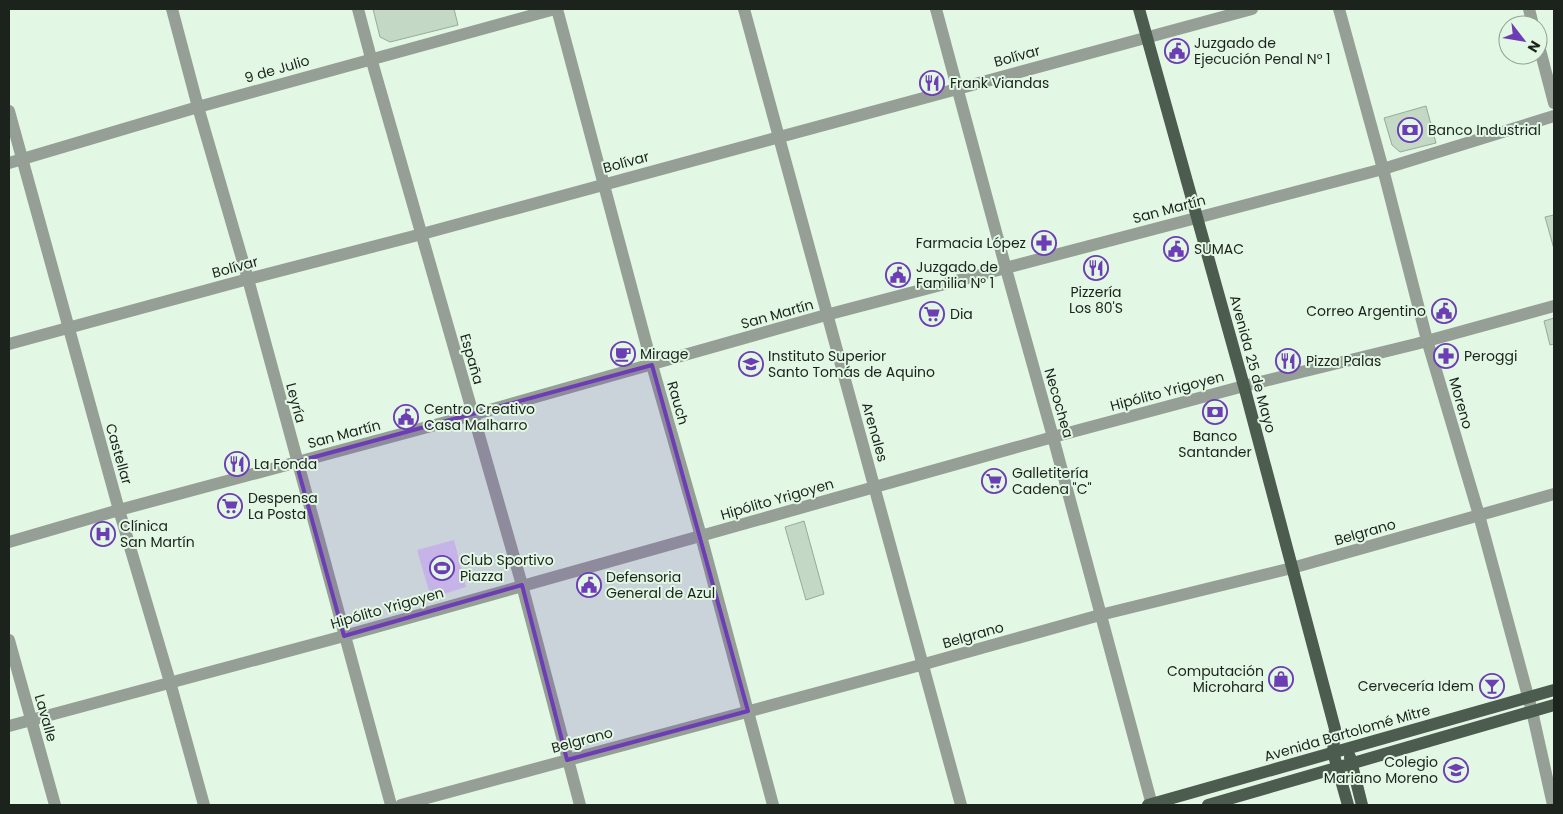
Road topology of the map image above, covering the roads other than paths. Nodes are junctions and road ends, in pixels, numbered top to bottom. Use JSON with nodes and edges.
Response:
{"nodes":[{"id":1,"x":172,"y":9,"type":"edge"},
{"id":2,"x":358,"y":9,"type":"edge"},
{"id":3,"x":556,"y":9,"type":"edge"},
{"id":4,"x":744,"y":9,"type":"edge"},
{"id":5,"x":936,"y":9,"type":"edge"},
{"id":6,"x":1139,"y":9,"type":"edge"},
{"id":7,"x":1252,"y":9,"type":"edge"},
{"id":8,"x":1339,"y":9,"type":"edge"},
{"id":9,"x":1147,"y":37,"type":"junction"},
{"id":10,"x":371,"y":58,"type":"junction"},
{"id":11,"x":1544,"y":65,"type":"edge"},
{"id":12,"x":957,"y":88,"type":"junction"},
{"id":13,"x":1554,"y":103,"type":"edge"},
{"id":14,"x":198,"y":107,"type":"junction"},
{"id":15,"x":9,"y":111,"type":"edge"},
{"id":16,"x":1554,"y":116,"type":"edge"},
{"id":17,"x":778,"y":136,"type":"junction"},
{"id":18,"x":22,"y":159,"type":"junction"},
{"id":19,"x":9,"y":163,"type":"edge"},
{"id":20,"x":1383,"y":169,"type":"junction"},
{"id":21,"x":604,"y":184,"type":"junction"},
{"id":22,"x":1197,"y":217,"type":"junction"},
{"id":23,"x":422,"y":234,"type":"junction"},
{"id":24,"x":1006,"y":269,"type":"junction"},
{"id":25,"x":248,"y":279,"type":"junction"},
{"id":26,"x":1554,"y":306,"type":"edge"},
{"id":27,"x":826,"y":316,"type":"junction"},
{"id":28,"x":69,"y":329,"type":"junction"},
{"id":29,"x":1428,"y":340,"type":"junction"},
{"id":30,"x":9,"y":344,"type":"edge"},
{"id":31,"x":652,"y":365,"type":"junction"},
{"id":32,"x":1244,"y":386,"type":"junction"},
{"id":33,"x":472,"y":415,"type":"junction"},
{"id":34,"x":1053,"y":437,"type":"junction"},
{"id":35,"x":296,"y":462,"type":"junction"},
{"id":36,"x":875,"y":486,"type":"junction"},
{"id":37,"x":1554,"y":494,"type":"edge"},
{"id":38,"x":119,"y":510,"type":"junction"},
{"id":39,"x":1479,"y":515,"type":"junction"},
{"id":40,"x":701,"y":536,"type":"junction"},
{"id":41,"x":9,"y":542,"type":"edge"},
{"id":42,"x":1292,"y":568,"type":"junction"},
{"id":43,"x":522,"y":586,"type":"junction"},
{"id":44,"x":1100,"y":615,"type":"junction"},
{"id":45,"x":344,"y":636,"type":"junction"},
{"id":46,"x":9,"y":640,"type":"edge"},
{"id":47,"x":923,"y":664,"type":"junction"},
{"id":48,"x":170,"y":682,"type":"junction"},
{"id":49,"x":1554,"y":690,"type":"edge"},
{"id":50,"x":1528,"y":697,"type":"junction"},
{"id":51,"x":1554,"y":705,"type":"edge"},
{"id":52,"x":748,"y":711,"type":"junction"},
{"id":53,"x":1532,"y":711,"type":"junction"},
{"id":54,"x":32,"y":721,"type":"junction"},
{"id":55,"x":9,"y":726,"type":"edge"},
{"id":56,"x":1335,"y":728,"type":"junction"},
{"id":57,"x":1348,"y":748,"type":"junction"},
{"id":58,"x":1333,"y":752,"type":"junction"},
{"id":59,"x":567,"y":760,"type":"junction"},
{"id":60,"x":1352,"y":764,"type":"junction"},
{"id":61,"x":1338,"y":768,"type":"junction"},
{"id":62,"x":56,"y":805,"type":"edge"},
{"id":63,"x":204,"y":805,"type":"edge"},
{"id":64,"x":391,"y":805,"type":"edge"},
{"id":65,"x":401,"y":805,"type":"edge"},
{"id":66,"x":580,"y":805,"type":"edge"},
{"id":67,"x":773,"y":805,"type":"edge"},
{"id":68,"x":961,"y":805,"type":"edge"},
{"id":69,"x":1151,"y":805,"type":"edge"},
{"id":70,"x":1208,"y":805,"type":"edge"},
{"id":71,"x":1348,"y":805,"type":"edge"},
{"id":72,"x":1362,"y":805,"type":"edge"},
{"id":73,"x":1553,"y":805,"type":"edge"}],
"edges":[{"from":1,"to":14,"type":"street","name":"Leyría"},
{"from":2,"to":10,"type":"street","name":"España"},
{"from":3,"to":10,"type":"street","name":"9 de Julio"},
{"from":3,"to":21,"type":"street","name":"Rauch"},
{"from":4,"to":17,"type":"street","name":"Arenales"},
{"from":5,"to":12,"type":"street","name":"Necochea"},
{"from":6,"to":9,"type":"main road","name":"Avenida 25 de Mayo"},
{"from":7,"to":9,"type":"street","name":"Bolívar"},
{"from":8,"to":20,"type":"street","name":"Moreno"},
{"from":9,"to":12,"type":"street","name":"Bolívar"},
{"from":9,"to":22,"type":"main road","name":"Avenida 25 de Mayo"},
{"from":10,"to":14,"type":"street","name":"9 de Julio"},
{"from":10,"to":23,"type":"street","name":"España"},
{"from":11,"to":13,"type":"street"},
{"from":12,"to":17,"type":"street","name":"Bolívar"},
{"from":12,"to":24,"type":"street","name":"Necochea"},
{"from":14,"to":18,"type":"street","name":"9 de Julio"},
{"from":14,"to":25,"type":"street","name":"Leyría"},
{"from":15,"to":18,"type":"street","name":"Castellar"},
{"from":16,"to":20,"type":"street","name":"San Martín"},
{"from":17,"to":21,"type":"street","name":"Bolívar"},
{"from":17,"to":27,"type":"street","name":"Arenales"},
{"from":18,"to":19,"type":"street","name":"9 de Julio"},
{"from":18,"to":28,"type":"street","name":"Castellar"},
{"from":20,"to":22,"type":"street","name":"San Martín"},
{"from":20,"to":29,"type":"street","name":"Moreno"},
{"from":21,"to":23,"type":"street","name":"Bolívar"},
{"from":21,"to":31,"type":"street","name":"Rauch"},
{"from":22,"to":24,"type":"street","name":"San Martín"},
{"from":22,"to":32,"type":"main road","name":"Avenida 25 de Mayo"},
{"from":23,"to":25,"type":"street","name":"Bolívar"},
{"from":23,"to":33,"type":"street","name":"España"},
{"from":24,"to":27,"type":"street","name":"San Martín"},
{"from":24,"to":34,"type":"street","name":"Necochea"},
{"from":25,"to":28,"type":"street","name":"Bolívar"},
{"from":25,"to":35,"type":"street","name":"Leyría"},
{"from":26,"to":29,"type":"street","name":"Hipólito Yrigoyen"},
{"from":27,"to":31,"type":"street","name":"San Martín"},
{"from":27,"to":36,"type":"street","name":"Arenales"},
{"from":28,"to":30,"type":"street","name":"Bolívar"},
{"from":28,"to":38,"type":"street","name":"Castellar"},
{"from":29,"to":32,"type":"street","name":"Hipólito Yrigoyen"},
{"from":29,"to":39,"type":"street","name":"Moreno"},
{"from":31,"to":33,"type":"street","name":"San Martín"},
{"from":31,"to":40,"type":"street","name":"Rauch"},
{"from":32,"to":34,"type":"street","name":"Hipólito Yrigoyen"},
{"from":32,"to":42,"type":"main road","name":"Avenida 25 de Mayo"},
{"from":33,"to":35,"type":"street","name":"San Martín"},
{"from":33,"to":43,"type":"street","name":"España"},
{"from":34,"to":36,"type":"street","name":"Hipólito Yrigoyen"},
{"from":34,"to":44,"type":"street","name":"Necochea"},
{"from":35,"to":38,"type":"street","name":"San Martín"},
{"from":35,"to":45,"type":"street","name":"Leyría"},
{"from":36,"to":40,"type":"street","name":"Hipólito Yrigoyen"},
{"from":36,"to":47,"type":"street","name":"Arenales"},
{"from":37,"to":39,"type":"street","name":"Belgrano"},
{"from":38,"to":41,"type":"street","name":"San Martín"},
{"from":38,"to":48,"type":"street","name":"Castellar"},
{"from":39,"to":42,"type":"street","name":"Belgrano"},
{"from":39,"to":50,"type":"street","name":"Moreno"},
{"from":40,"to":43,"type":"street","name":"Hipólito Yrigoyen"},
{"from":40,"to":52,"type":"street","name":"Rauch"},
{"from":42,"to":44,"type":"street","name":"Belgrano"},
{"from":42,"to":56,"type":"main road","name":"Avenida 25 de Mayo"},
{"from":43,"to":45,"type":"street","name":"Hipólito Yrigoyen"},
{"from":43,"to":59,"type":"street","name":"España"},
{"from":44,"to":47,"type":"street","name":"Belgrano"},
{"from":44,"to":69,"type":"street","name":"Necochea"},
{"from":45,"to":48,"type":"street","name":"Hipólito Yrigoyen"},
{"from":45,"to":64,"type":"street","name":"Leyría"},
{"from":46,"to":54,"type":"street","name":"Lavalle"},
{"from":47,"to":52,"type":"street","name":"Belgrano"},
{"from":47,"to":68,"type":"street","name":"Arenales"},
{"from":48,"to":54,"type":"street","name":"Hipólito Yrigoyen"},
{"from":48,"to":63,"type":"street","name":"Castellar"},
{"from":49,"to":50,"type":"main road","name":"Avenida Bartolomé Mitre"},
{"from":50,"to":53,"type":"street","name":"Moreno"},
{"from":50,"to":57,"type":"main road","name":"Avenida Bartolomé Mitre"},
{"from":51,"to":53,"type":"main road"},
{"from":52,"to":59,"type":"street","name":"Belgrano"},
{"from":52,"to":67,"type":"street","name":"Rauch"},
{"from":53,"to":60,"type":"main road"},
{"from":53,"to":73,"type":"street","name":"Moreno"},
{"from":54,"to":55,"type":"street","name":"Hipólito Yrigoyen"},
{"from":54,"to":62,"type":"street","name":"Lavalle"},
{"from":56,"to":57,"type":"main road","name":"Avenida 25 de Mayo"},
{"from":56,"to":58,"type":"main road","name":"Avenida 25 de Mayo"},
{"from":57,"to":58,"type":"main road","name":"Avenida Bartolomé Mitre"},
{"from":57,"to":60,"type":"main road","name":"Avenida 25 de Mayo"},
{"from":58,"to":61,"type":"main road","name":"Avenida 25 de Mayo"},
{"from":58,"to":69,"type":"main road","name":"Avenida Bartolomé Mitre"},
{"from":59,"to":65,"type":"street","name":"Belgrano"},
{"from":59,"to":66,"type":"street","name":"España"},
{"from":60,"to":61,"type":"main road"},
{"from":60,"to":72,"type":"main road","name":"Avenida 25 de Mayo"},
{"from":61,"to":70,"type":"main road"},
{"from":61,"to":71,"type":"main road","name":"Avenida 25 de Mayo"}]}
